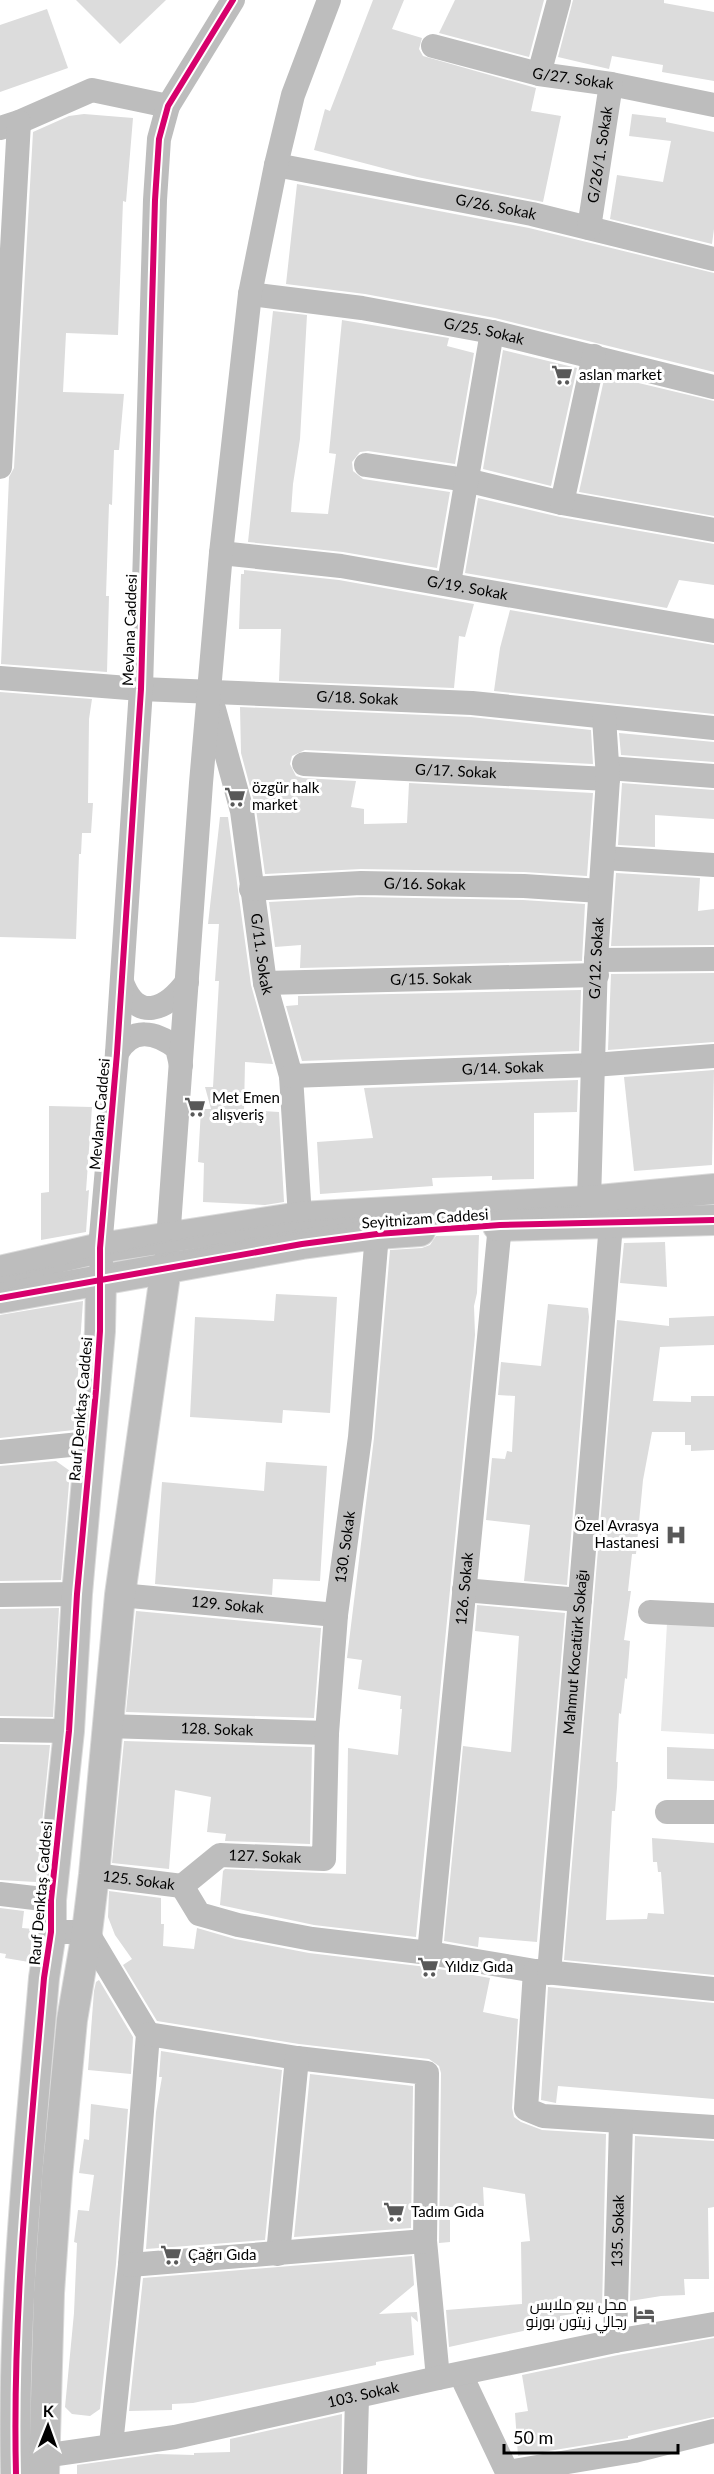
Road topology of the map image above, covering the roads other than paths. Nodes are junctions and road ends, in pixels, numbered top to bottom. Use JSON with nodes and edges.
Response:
{"nodes":[{"id":1,"x":233,"y":0,"type":"edge"},
{"id":2,"x":329,"y":0,"type":"edge"},
{"id":3,"x":559,"y":0,"type":"edge"},
{"id":4,"x":433,"y":46,"type":"dead end"},
{"id":5,"x":539,"y":74,"type":"junction"},
{"id":6,"x":611,"y":84,"type":"junction"},
{"id":7,"x":714,"y":105,"type":"edge"},
{"id":8,"x":168,"y":106,"type":"junction"},
{"id":9,"x":9,"y":125,"type":"edge"},
{"id":10,"x":276,"y":165,"type":"junction"},
{"id":11,"x":589,"y":228,"type":"junction"},
{"id":12,"x":714,"y":259,"type":"edge"},
{"id":13,"x":250,"y":294,"type":"junction"},
{"id":14,"x":492,"y":332,"type":"junction"},
{"id":15,"x":594,"y":356,"type":"junction"},
{"id":16,"x":714,"y":387,"type":"edge"},
{"id":17,"x":366,"y":465,"type":"dead end"},
{"id":18,"x":0,"y":467,"type":"edge"},
{"id":19,"x":466,"y":480,"type":"junction"},
{"id":20,"x":562,"y":503,"type":"junction"},
{"id":21,"x":714,"y":530,"type":"edge"},
{"id":22,"x":221,"y":553,"type":"junction"},
{"id":23,"x":449,"y":583,"type":"junction"},
{"id":24,"x":714,"y":631,"type":"edge"},
{"id":25,"x":0,"y":678,"type":"edge"},
{"id":26,"x":141,"y":689,"type":"junction"},
{"id":27,"x":209,"y":692,"type":"junction"},
{"id":28,"x":604,"y":717,"type":"junction"},
{"id":29,"x":714,"y":728,"type":"edge"},
{"id":30,"x":304,"y":764,"type":"dead end"},
{"id":31,"x":608,"y":773,"type":"junction"},
{"id":32,"x":714,"y":776,"type":"edge"},
{"id":33,"x":604,"y":858,"type":"junction"},
{"id":34,"x":714,"y":865,"type":"edge"},
{"id":35,"x":251,"y":889,"type":"junction"},
{"id":36,"x":600,"y":891,"type":"junction"},
{"id":37,"x":714,"y":959,"type":"edge"},
{"id":38,"x":597,"y":967,"type":"junction"},
{"id":39,"x":122,"y":982,"type":"junction"},
{"id":40,"x":187,"y":982,"type":"junction"},
{"id":41,"x":265,"y":983,"type":"junction"},
{"id":42,"x":117,"y":1053,"type":"junction"},
{"id":43,"x":714,"y":1056,"type":"edge"},
{"id":44,"x":181,"y":1065,"type":"junction"},
{"id":45,"x":593,"y":1065,"type":"junction"},
{"id":46,"x":291,"y":1076,"type":"junction"},
{"id":47,"x":714,"y":1189,"type":"edge"},
{"id":48,"x":589,"y":1202,"type":"junction"},
{"id":49,"x":300,"y":1217,"type":"junction"},
{"id":50,"x":714,"y":1220,"type":"edge"},
{"id":51,"x":611,"y":1224,"type":"junction"},
{"id":52,"x":500,"y":1226,"type":"junction"},
{"id":53,"x":377,"y":1234,"type":"junction"},
{"id":54,"x":170,"y":1236,"type":"junction"},
{"id":55,"x":100,"y":1248,"type":"junction"},
{"id":56,"x":166,"y":1268,"type":"junction"},
{"id":57,"x":0,"y":1271,"type":"edge"},
{"id":58,"x":101,"y":1279,"type":"junction"},
{"id":59,"x":0,"y":1298,"type":"edge"},
{"id":60,"x":90,"y":1443,"type":"junction"},
{"id":61,"x":0,"y":1452,"type":"edge"},
{"id":62,"x":464,"y":1590,"type":"junction"},
{"id":63,"x":77,"y":1594,"type":"junction"},
{"id":64,"x":0,"y":1595,"type":"edge"},
{"id":65,"x":120,"y":1595,"type":"junction"},
{"id":66,"x":580,"y":1600,"type":"junction"},
{"id":67,"x":650,"y":1612,"type":"dead end"},
{"id":68,"x":336,"y":1615,"type":"junction"},
{"id":69,"x":714,"y":1615,"type":"edge"},
{"id":70,"x":107,"y":1726,"type":"junction"},
{"id":71,"x":0,"y":1731,"type":"edge"},
{"id":72,"x":69,"y":1731,"type":"junction"},
{"id":73,"x":327,"y":1733,"type":"junction"},
{"id":74,"x":667,"y":1812,"type":"dead end"},
{"id":75,"x":714,"y":1812,"type":"edge"},
{"id":76,"x":324,"y":1859,"type":"joint"},
{"id":77,"x":94,"y":1875,"type":"junction"},
{"id":78,"x":182,"y":1886,"type":"junction"},
{"id":79,"x":0,"y":1894,"type":"edge"},
{"id":80,"x":51,"y":1900,"type":"junction"},
{"id":81,"x":51,"y":1932,"type":"junction"},
{"id":82,"x":87,"y":1932,"type":"junction"},
{"id":83,"x":429,"y":1953,"type":"junction"},
{"id":84,"x":542,"y":1972,"type":"junction"},
{"id":85,"x":714,"y":1989,"type":"edge"},
{"id":86,"x":41,"y":2020,"type":"junction"},
{"id":87,"x":72,"y":2020,"type":"junction"},
{"id":88,"x":148,"y":2034,"type":"junction"},
{"id":89,"x":297,"y":2058,"type":"junction"},
{"id":90,"x":621,"y":2123,"type":"junction"},
{"id":91,"x":714,"y":2127,"type":"edge"},
{"id":92,"x":42,"y":2175,"type":"junction"},
{"id":93,"x":425,"y":2241,"type":"junction"},
{"id":94,"x":278,"y":2254,"type":"junction"},
{"id":95,"x":130,"y":2265,"type":"junction"},
{"id":96,"x":714,"y":2324,"type":"edge"},
{"id":97,"x":615,"y":2341,"type":"junction"},
{"id":98,"x":450,"y":2377,"type":"junction"},
{"id":99,"x":357,"y":2398,"type":"junction"},
{"id":100,"x":714,"y":2431,"type":"edge"},
{"id":101,"x":111,"y":2445,"type":"junction"},
{"id":102,"x":43,"y":2465,"type":"edge"},
{"id":103,"x":507,"y":2473,"type":"edge"},
{"id":104,"x":17,"y":2474,"type":"edge"},
{"id":105,"x":355,"y":2474,"type":"edge"}],
"edges":[{"from":1,"to":8,"type":"street","name":"Mevlana Caddesi"},
{"from":2,"to":10,"type":"street"},
{"from":3,"to":5,"type":"street"},
{"from":4,"to":5,"type":"street","name":"G/27. Sokak"},
{"from":5,"to":6,"type":"street","name":"G/27. Sokak"},
{"from":6,"to":7,"type":"street","name":"G/27. Sokak"},
{"from":6,"to":11,"type":"street","name":"G/26/1. Sokak"},
{"from":8,"to":9,"type":"street"},
{"from":8,"to":26,"type":"street","name":"Mevlana Caddesi"},
{"from":9,"to":18,"type":"street"},
{"from":10,"to":11,"type":"street","name":"G/26. Sokak"},
{"from":10,"to":13,"type":"street"},
{"from":11,"to":12,"type":"street","name":"G/26. Sokak"},
{"from":13,"to":14,"type":"street","name":"G/25. Sokak"},
{"from":13,"to":22,"type":"street"},
{"from":14,"to":15,"type":"street","name":"G/25. Sokak"},
{"from":14,"to":19,"type":"street"},
{"from":15,"to":16,"type":"street","name":"G/25. Sokak"},
{"from":15,"to":20,"type":"street"},
{"from":17,"to":19,"type":"street"},
{"from":19,"to":20,"type":"street"},
{"from":19,"to":23,"type":"street"},
{"from":20,"to":21,"type":"street"},
{"from":22,"to":23,"type":"street","name":"G/19. Sokak"},
{"from":22,"to":27,"type":"street"},
{"from":23,"to":24,"type":"street","name":"G/19. Sokak"},
{"from":25,"to":26,"type":"street","name":"G/18. Sokak"},
{"from":26,"to":27,"type":"street","name":"G/18. Sokak"},
{"from":26,"to":39,"type":"street","name":"Mevlana Caddesi"},
{"from":27,"to":28,"type":"street","name":"G/18. Sokak"},
{"from":27,"to":35,"type":"street","name":"G/11. Sokak"},
{"from":27,"to":40,"type":"street"},
{"from":28,"to":29,"type":"street","name":"G/18. Sokak"},
{"from":28,"to":31,"type":"street","name":"G/12. Sokak"},
{"from":30,"to":31,"type":"street","name":"G/17. Sokak"},
{"from":31,"to":32,"type":"street","name":"G/17. Sokak"},
{"from":31,"to":33,"type":"street","name":"G/12. Sokak"},
{"from":33,"to":34,"type":"street"},
{"from":33,"to":36,"type":"street","name":"G/12. Sokak"},
{"from":35,"to":36,"type":"street","name":"G/16. Sokak"},
{"from":35,"to":41,"type":"street","name":"G/11. Sokak"},
{"from":36,"to":38,"type":"street","name":"G/12. Sokak"},
{"from":37,"to":38,"type":"street","name":"G/15. Sokak"},
{"from":38,"to":41,"type":"street","name":"G/15. Sokak"},
{"from":38,"to":45,"type":"street","name":"G/12. Sokak"},
{"from":39,"to":40,"type":"street"},
{"from":39,"to":42,"type":"street","name":"Mevlana Caddesi"},
{"from":40,"to":44,"type":"street"},
{"from":41,"to":46,"type":"street","name":"G/11. Sokak"},
{"from":42,"to":44,"type":"street"},
{"from":42,"to":55,"type":"street","name":"Mevlana Caddesi"},
{"from":43,"to":45,"type":"street","name":"G/14. Sokak"},
{"from":44,"to":54,"type":"street"},
{"from":45,"to":46,"type":"street","name":"G/14. Sokak"},
{"from":45,"to":48,"type":"street","name":"G/12. Sokak"},
{"from":46,"to":49,"type":"street","name":"G/11. Sokak"},
{"from":47,"to":48,"type":"main road","name":"Seyitnizam Caddesi"},
{"from":48,"to":49,"type":"main road","name":"Seyitnizam Caddesi"},
{"from":49,"to":54,"type":"main road","name":"Seyitnizam Caddesi"},
{"from":50,"to":51,"type":"main road","name":"Seyitnizam Caddesi"},
{"from":51,"to":52,"type":"main road","name":"Seyitnizam Caddesi"},
{"from":51,"to":66,"type":"street","name":"Mahmut Kocatürk Sokağı"},
{"from":52,"to":53,"type":"main road","name":"Seyitnizam Caddesi"},
{"from":52,"to":62,"type":"street","name":"126. Sokak"},
{"from":53,"to":56,"type":"main road","name":"Seyitnizam Caddesi"},
{"from":53,"to":68,"type":"street","name":"130. Sokak"},
{"from":54,"to":55,"type":"main road","name":"Seyitnizam Caddesi"},
{"from":54,"to":56,"type":"street"},
{"from":55,"to":57,"type":"main road","name":"Seyitnizam Caddesi"},
{"from":55,"to":58,"type":"street","name":"Mevlana Caddesi"},
{"from":56,"to":58,"type":"main road","name":"Seyitnizam Caddesi"},
{"from":56,"to":65,"type":"main road","name":"Rauf Denktaş Caddesi"},
{"from":58,"to":59,"type":"main road","name":"Seyitnizam Caddesi"},
{"from":58,"to":60,"type":"main road","name":"Rauf Denktaş Caddesi"},
{"from":60,"to":61,"type":"street"},
{"from":60,"to":63,"type":"main road","name":"Rauf Denktaş Caddesi"},
{"from":62,"to":66,"type":"street"},
{"from":62,"to":83,"type":"street","name":"126. Sokak"},
{"from":63,"to":64,"type":"street"},
{"from":63,"to":72,"type":"main road","name":"Rauf Denktaş Caddesi"},
{"from":65,"to":68,"type":"street","name":"129. Sokak"},
{"from":65,"to":70,"type":"main road","name":"Rauf Denktaş Caddesi"},
{"from":66,"to":84,"type":"street","name":"Mahmut Kocatürk Sokağı"},
{"from":67,"to":69,"type":"street"},
{"from":68,"to":73,"type":"street","name":"130. Sokak"},
{"from":70,"to":73,"type":"street","name":"128. Sokak"},
{"from":70,"to":77,"type":"main road","name":"Rauf Denktaş Caddesi"},
{"from":71,"to":72,"type":"street"},
{"from":72,"to":80,"type":"main road","name":"Rauf Denktaş Caddesi"},
{"from":73,"to":76,"type":"street","name":"130. Sokak"},
{"from":74,"to":75,"type":"street"},
{"from":76,"to":78,"type":"street","name":"127. Sokak"},
{"from":77,"to":78,"type":"street","name":"125. Sokak"},
{"from":77,"to":82,"type":"main road","name":"Rauf Denktaş Caddesi"},
{"from":78,"to":83,"type":"street"},
{"from":79,"to":80,"type":"street"},
{"from":80,"to":81,"type":"main road","name":"Rauf Denktaş Caddesi"},
{"from":81,"to":82,"type":"street"},
{"from":81,"to":86,"type":"main road","name":"Rauf Denktaş Caddesi"},
{"from":82,"to":87,"type":"main road","name":"Rauf Denktaş Caddesi"},
{"from":82,"to":88,"type":"street"},
{"from":83,"to":84,"type":"street"},
{"from":84,"to":85,"type":"street"},
{"from":84,"to":90,"type":"street","name":"Mahmut Kocatürk Sokağı"},
{"from":86,"to":87,"type":"street"},
{"from":86,"to":92,"type":"main road","name":"Rauf Denktaş Caddesi"},
{"from":87,"to":92,"type":"main road","name":"Rauf Denktaş Caddesi"},
{"from":88,"to":89,"type":"street"},
{"from":88,"to":95,"type":"street"},
{"from":89,"to":93,"type":"street"},
{"from":89,"to":94,"type":"street"},
{"from":90,"to":91,"type":"street"},
{"from":90,"to":97,"type":"street","name":"135. Sokak"},
{"from":92,"to":102,"type":"main road","name":"Rauf Denktaş Caddesi"},
{"from":92,"to":104,"type":"main road","name":"Rauf Denktaş Caddesi"},
{"from":93,"to":94,"type":"street"},
{"from":93,"to":98,"type":"street"},
{"from":94,"to":95,"type":"street"},
{"from":95,"to":101,"type":"street"},
{"from":96,"to":97,"type":"street","name":"103. Sokak"},
{"from":97,"to":98,"type":"street","name":"103. Sokak"},
{"from":98,"to":99,"type":"street","name":"103. Sokak"},
{"from":98,"to":103,"type":"street"},
{"from":99,"to":101,"type":"street","name":"103. Sokak"},
{"from":99,"to":105,"type":"street"},
{"from":100,"to":103,"type":"street"},
{"from":101,"to":102,"type":"street","name":"103. Sokak"},
{"from":102,"to":104,"type":"street","name":"103. Sokak"}]}
